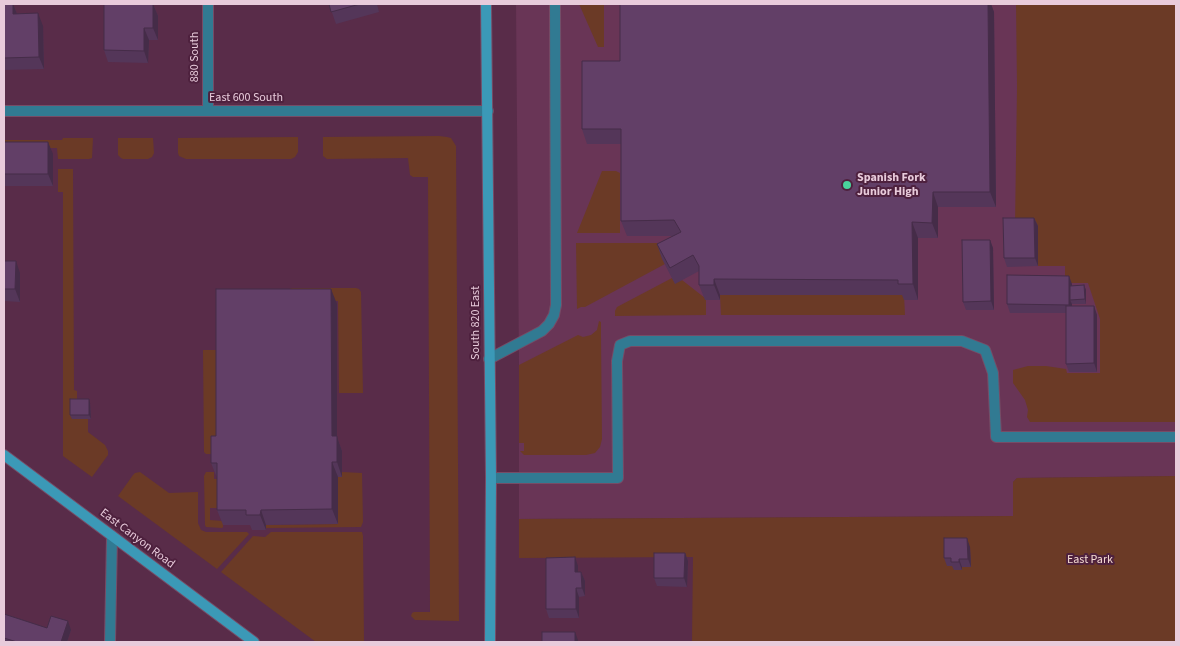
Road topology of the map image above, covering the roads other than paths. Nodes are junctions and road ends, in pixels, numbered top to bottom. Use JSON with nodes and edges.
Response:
{"nodes":[{"id":1,"x":208,"y":4,"type":"edge"},
{"id":2,"x":486,"y":4,"type":"edge"},
{"id":3,"x":555,"y":4,"type":"edge"},
{"id":4,"x":4,"y":111,"type":"edge"},
{"id":5,"x":208,"y":111,"type":"junction"},
{"id":6,"x":488,"y":111,"type":"junction"},
{"id":7,"x":489,"y":359,"type":"junction"},
{"id":8,"x":1176,"y":437,"type":"edge"},
{"id":9,"x":4,"y":456,"type":"edge"},
{"id":10,"x":491,"y":478,"type":"junction"},
{"id":11,"x":112,"y":536,"type":"junction"},
{"id":12,"x":110,"y":642,"type":"edge"},
{"id":13,"x":254,"y":642,"type":"edge"},
{"id":14,"x":490,"y":642,"type":"edge"}],
"edges":[{"from":1,"to":5,"type":"street","name":"880 South"},
{"from":2,"to":6,"type":"street","name":"South 820 East"},
{"from":3,"to":7,"type":"street"},
{"from":4,"to":5,"type":"street","name":"East 600 South"},
{"from":5,"to":6,"type":"street","name":"East 600 South"},
{"from":6,"to":7,"type":"street","name":"South 820 East"},
{"from":7,"to":10,"type":"street","name":"South 820 East"},
{"from":8,"to":10,"type":"street"},
{"from":9,"to":11,"type":"street","name":"East Canyon Road"},
{"from":10,"to":14,"type":"street","name":"South 820 East"},
{"from":11,"to":12,"type":"street"},
{"from":11,"to":13,"type":"street","name":"East Canyon Road"}]}
